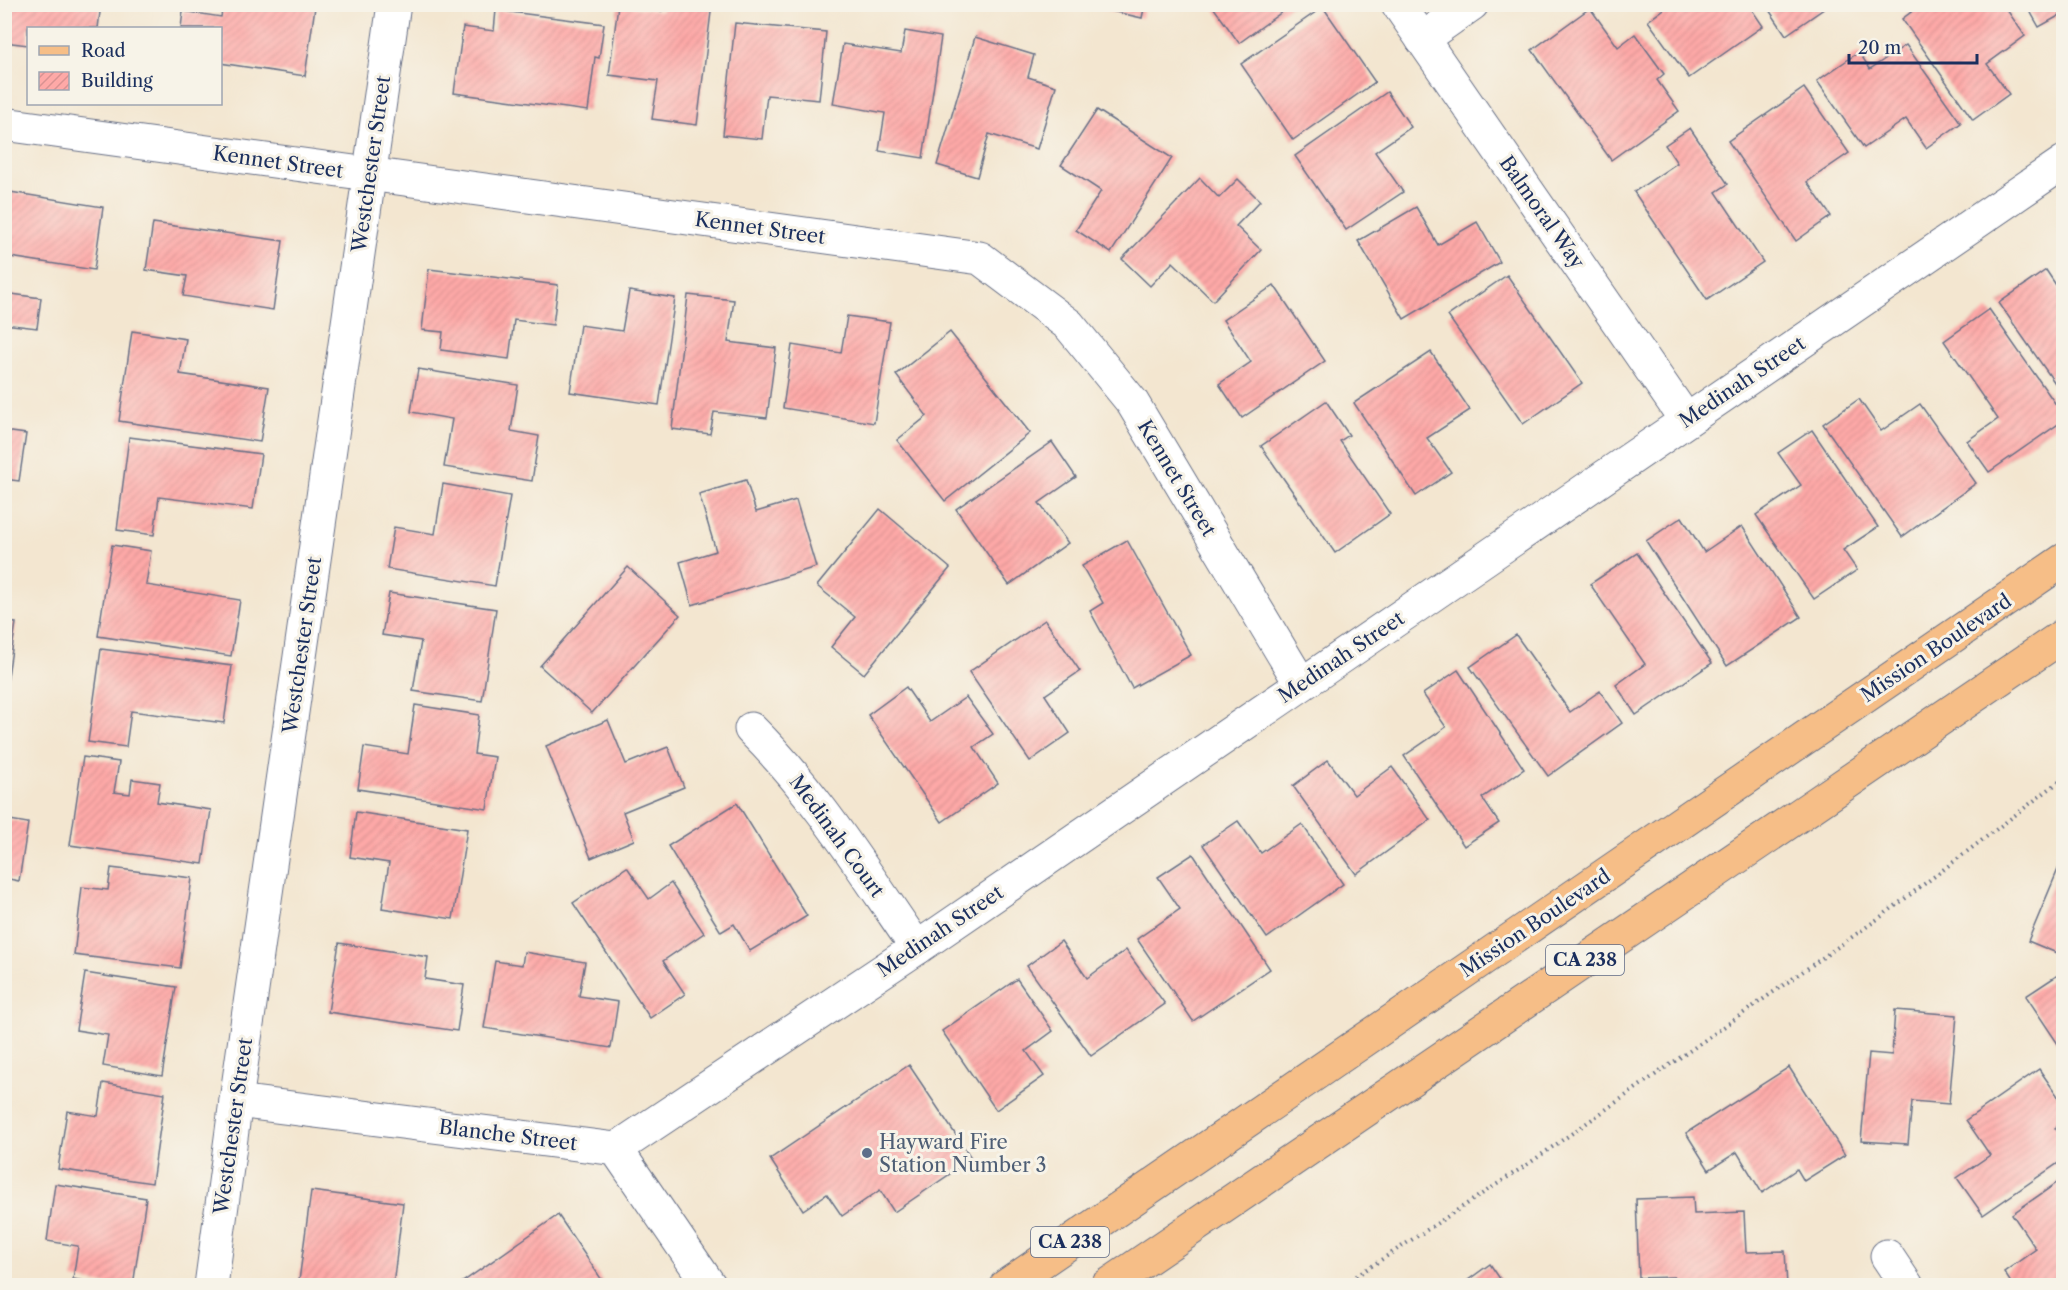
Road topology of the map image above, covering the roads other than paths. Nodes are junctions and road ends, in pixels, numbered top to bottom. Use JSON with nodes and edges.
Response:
{"nodes":[{"id":1,"x":394,"y":4,"type":"edge"},
{"id":2,"x":1398,"y":4,"type":"edge"},
{"id":3,"x":1472,"y":4,"type":"edge"},
{"id":4,"x":1422,"y":39,"type":"junction"},
{"id":5,"x":4,"y":124,"type":"edge"},
{"id":6,"x":2064,"y":162,"type":"edge"},
{"id":7,"x":369,"y":174,"type":"junction"},
{"id":8,"x":1686,"y":420,"type":"junction"},
{"id":9,"x":2064,"y":560,"type":"edge"},
{"id":10,"x":2064,"y":635,"type":"edge"},
{"id":11,"x":1301,"y":684,"type":"junction"},
{"id":12,"x":751,"y":729,"type":"dead end"},
{"id":13,"x":917,"y":948,"type":"junction"},
{"id":14,"x":236,"y":1101,"type":"junction"},
{"id":15,"x":616,"y":1149,"type":"junction"},
{"id":16,"x":1887,"y":1256,"type":"dead end"},
{"id":17,"x":211,"y":1286,"type":"edge"},
{"id":18,"x":710,"y":1286,"type":"edge"},
{"id":19,"x":1006,"y":1286,"type":"edge"},
{"id":20,"x":1107,"y":1286,"type":"edge"},
{"id":21,"x":1907,"y":1286,"type":"edge"}],
"edges":[{"from":1,"to":7,"type":"street","name":"Westchester Street"},
{"from":2,"to":4,"type":"street","name":"Balmoral Way"},
{"from":3,"to":4,"type":"street"},
{"from":4,"to":8,"type":"street","name":"Balmoral Way"},
{"from":5,"to":7,"type":"street","name":"Kennet Street"},
{"from":6,"to":8,"type":"street","name":"Medinah Street"},
{"from":7,"to":11,"type":"street","name":"Kennet Street"},
{"from":7,"to":14,"type":"street","name":"Westchester Street"},
{"from":8,"to":11,"type":"street","name":"Medinah Street"},
{"from":9,"to":19,"type":"main road","name":"Mission Boulevard","number":"CA 238"},
{"from":10,"to":20,"type":"main road","number":"CA 238"},
{"from":11,"to":13,"type":"street","name":"Medinah Street"},
{"from":12,"to":13,"type":"street","name":"Medinah Court"},
{"from":13,"to":15,"type":"street","name":"Medinah Street"},
{"from":14,"to":15,"type":"street","name":"Blanche Street"},
{"from":14,"to":17,"type":"street","name":"Westchester Street"},
{"from":15,"to":18,"type":"street"},
{"from":16,"to":21,"type":"street"}]}
